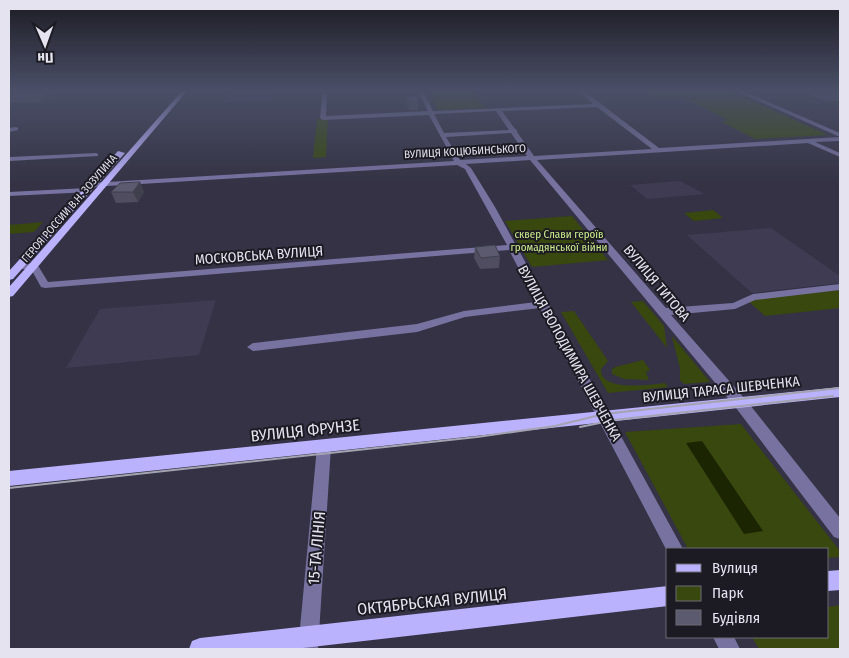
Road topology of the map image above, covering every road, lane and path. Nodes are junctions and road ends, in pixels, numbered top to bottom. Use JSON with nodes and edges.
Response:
{"nodes":[{"id":1,"x":149,"y":122,"type":"edge"},
{"id":2,"x":159,"y":122,"type":"edge"},
{"id":3,"x":435,"y":122,"type":"edge"},
{"id":4,"x":507,"y":122,"type":"edge"},
{"id":5,"x":621,"y":122,"type":"edge"},
{"id":6,"x":807,"y":122,"type":"edge"},
{"id":7,"x":515,"y":131,"type":"junction"},
{"id":8,"x":442,"y":135,"type":"junction"},
{"id":9,"x":840,"y":136,"type":"edge"},
{"id":10,"x":840,"y":140,"type":"edge"},
{"id":11,"x":807,"y":141,"type":"junction"},
{"id":12,"x":659,"y":150,"type":"junction"},
{"id":13,"x":96,"y":155,"type":"dead end"},
{"id":14,"x":840,"y":155,"type":"edge"},
{"id":15,"x":532,"y":158,"type":"junction"},
{"id":16,"x":9,"y":159,"type":"edge"},
{"id":17,"x":458,"y":162,"type":"junction"},
{"id":18,"x":105,"y":184,"type":"junction"},
{"id":19,"x":89,"y":187,"type":"junction"},
{"id":20,"x":9,"y":194,"type":"edge"},
{"id":21,"x":512,"y":247,"type":"junction"},
{"id":22,"x":18,"y":266,"type":"junction"},
{"id":23,"x":34,"y":266,"type":"junction"},
{"id":24,"x":9,"y":277,"type":"edge"},
{"id":25,"x":840,"y":287,"type":"edge"},
{"id":26,"x":9,"y":294,"type":"edge"},
{"id":27,"x":543,"y":304,"type":"junction"},
{"id":28,"x":663,"y":312,"type":"junction"},
{"id":29,"x":254,"y":348,"type":"dead end"},
{"id":30,"x":840,"y":392,"type":"edge"},
{"id":31,"x":741,"y":404,"type":"junction"},
{"id":32,"x":606,"y":417,"type":"junction"},
{"id":33,"x":324,"y":447,"type":"junction"},
{"id":34,"x":9,"y":479,"type":"edge"},
{"id":35,"x":840,"y":531,"type":"edge"},
{"id":36,"x":674,"y":548,"type":"edge"},
{"id":37,"x":666,"y":596,"type":"edge"},
{"id":38,"x":724,"y":638,"type":"edge"},
{"id":39,"x":308,"y":642,"type":"edge"},
{"id":40,"x":200,"y":649,"type":"edge"},
{"id":41,"x":730,"y":649,"type":"edge"}],
"edges":[{"from":1,"to":19,"type":"main road","name":"ГЕРОЯ РОССИИ В.Н. ЗОЗУЛИНА"},
{"from":2,"to":18,"type":"main road","name":"ГЕРОЯ РОССИИ В.Н. ЗОЗУЛИНА"},
{"from":3,"to":8,"type":"street","name":"ВУЛИЦЯ ВОЛОДИМИРА ШЕВЧЕНКА"},
{"from":4,"to":7,"type":"street","name":"ВУЛИЦЯ ТИТОВА"},
{"from":5,"to":12,"type":"street"},
{"from":6,"to":9,"type":"street"},
{"from":7,"to":8,"type":"street"},
{"from":7,"to":15,"type":"street","name":"ВУЛИЦЯ ТИТОВА"},
{"from":8,"to":17,"type":"street","name":"ВУЛИЦЯ ВОЛОДИМИРА ШЕВЧЕНКА"},
{"from":10,"to":11,"type":"street","name":"ВУЛИЦЯ КОЦЮБИНСЬКОГО"},
{"from":11,"to":12,"type":"street","name":"ВУЛИЦЯ КОЦЮБИНСЬКОГО"},
{"from":11,"to":14,"type":"street"},
{"from":12,"to":15,"type":"street","name":"ВУЛИЦЯ КОЦЮБИНСЬКОГО"},
{"from":13,"to":16,"type":"street"},
{"from":15,"to":17,"type":"street","name":"ВУЛИЦЯ КОЦЮБИНСЬКОГО"},
{"from":15,"to":28,"type":"street","name":"ВУЛИЦЯ ТИТОВА"},
{"from":17,"to":18,"type":"street","name":"ВУЛИЦЯ КОЦЮБИНСЬКОГО"},
{"from":17,"to":21,"type":"street","name":"ВУЛИЦЯ ВОЛОДИМИРА ШЕВЧЕНКА"},
{"from":18,"to":19,"type":"street","name":"ВУЛИЦЯ КОЦЮБИНСЬКОГО"},
{"from":18,"to":23,"type":"main road","name":"ГЕРОЯ РОССИИ В.Н. ЗОЗУЛИНА"},
{"from":19,"to":20,"type":"street","name":"ВУЛИЦЯ КОЦЮБИНСЬКОГО"},
{"from":19,"to":22,"type":"main road","name":"ГЕРОЯ РОССИИ В.Н. ЗОЗУЛИНА"},
{"from":21,"to":23,"type":"street","name":"МОСКОВСЬКА ВУЛИЦЯ"},
{"from":21,"to":27,"type":"street","name":"ВУЛИЦЯ ВОЛОДИМИРА ШЕВЧЕНКА"},
{"from":22,"to":23,"type":"street"},
{"from":22,"to":24,"type":"main road","name":"ГЕРОЯ РОССИИ В.Н. ЗОЗУЛИНА"},
{"from":23,"to":26,"type":"main road","name":"ГЕРОЯ РОССИИ В.Н. ЗОЗУЛИНА"},
{"from":25,"to":28,"type":"street"},
{"from":27,"to":29,"type":"street"},
{"from":27,"to":32,"type":"street","name":"ВУЛИЦЯ ВОЛОДИМИРА ШЕВЧЕНКА"},
{"from":28,"to":31,"type":"street","name":"ВУЛИЦЯ ТИТОВА"},
{"from":30,"to":31,"type":"main road","name":"ВУЛИЦЯ ТАРАСА ШЕВЧЕНКА"},
{"from":31,"to":32,"type":"main road","name":"ВУЛИЦЯ ТАРАСА ШЕВЧЕНКА"},
{"from":31,"to":35,"type":"street","name":"ВУЛИЦЯ ТИТОВА"},
{"from":32,"to":33,"type":"main road","name":"ВУЛИЦЯ ФРУНЗЕ"},
{"from":32,"to":36,"type":"street","name":"ВУЛИЦЯ ВОЛОДИМИРА ШЕВЧЕНКА"},
{"from":33,"to":34,"type":"main road","name":"ВУЛИЦЯ ФРУНЗЕ"},
{"from":33,"to":39,"type":"street","name":"15-ТА ЛІНІЯ"},
{"from":37,"to":39,"type":"main road","name":"ОКТЯБРЬСКАЯ ВУЛИЦЯ"},
{"from":38,"to":41,"type":"street"},
{"from":39,"to":40,"type":"main road","name":"ОКТЯБРЬСКАЯ ВУЛИЦЯ"}]}
